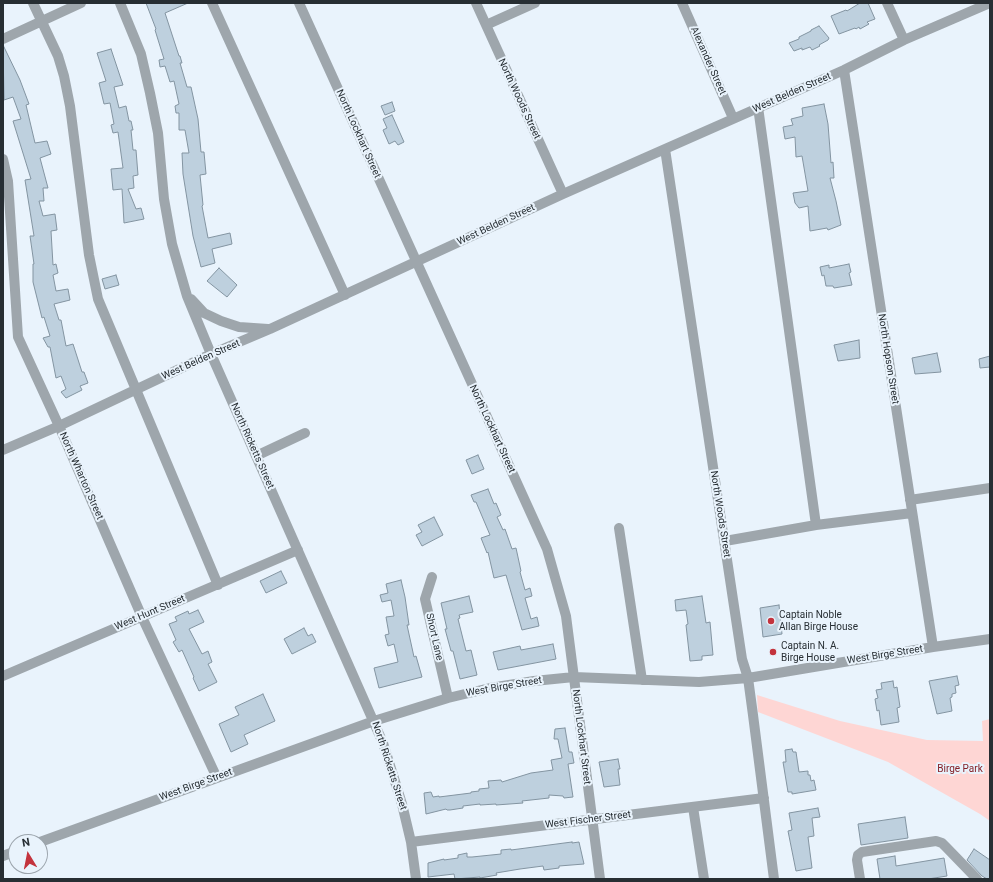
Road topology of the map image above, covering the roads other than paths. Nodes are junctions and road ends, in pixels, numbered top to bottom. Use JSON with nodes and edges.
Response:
{"nodes":[{"id":1,"x":33,"y":3,"type":"edge"},
{"id":2,"x":81,"y":3,"type":"edge"},
{"id":3,"x":120,"y":3,"type":"edge"},
{"id":4,"x":212,"y":3,"type":"edge"},
{"id":5,"x":299,"y":3,"type":"edge"},
{"id":6,"x":476,"y":3,"type":"edge"},
{"id":7,"x":535,"y":3,"type":"edge"},
{"id":8,"x":682,"y":3,"type":"edge"},
{"id":9,"x":887,"y":3,"type":"edge"},
{"id":10,"x":990,"y":3,"type":"edge"},
{"id":11,"x":42,"y":21,"type":"junction"},
{"id":12,"x":486,"y":25,"type":"junction"},
{"id":13,"x":3,"y":39,"type":"edge"},
{"id":14,"x":904,"y":40,"type":"junction"},
{"id":15,"x":844,"y":70,"type":"junction"},
{"id":16,"x":758,"y":108,"type":"junction"},
{"id":17,"x":733,"y":118,"type":"junction"},
{"id":18,"x":666,"y":149,"type":"junction"},
{"id":19,"x":3,"y":159,"type":"edge"},
{"id":20,"x":563,"y":194,"type":"junction"},
{"id":21,"x":416,"y":262,"type":"junction"},
{"id":22,"x":345,"y":295,"type":"junction"},
{"id":23,"x":187,"y":296,"type":"junction"},
{"id":24,"x":270,"y":329,"type":"junction"},
{"id":25,"x":211,"y":354,"type":"junction"},
{"id":26,"x":135,"y":390,"type":"junction"},
{"id":27,"x":59,"y":426,"type":"junction"},
{"id":28,"x":305,"y":433,"type":"dead end"},
{"id":29,"x":3,"y":450,"type":"edge"},
{"id":30,"x":256,"y":456,"type":"junction"},
{"id":31,"x":990,"y":488,"type":"edge"},
{"id":32,"x":910,"y":500,"type":"junction"},
{"id":33,"x":912,"y":513,"type":"junction"},
{"id":34,"x":816,"y":525,"type":"junction"},
{"id":35,"x":619,"y":528,"type":"dead end"},
{"id":36,"x":724,"y":541,"type":"junction"},
{"id":37,"x":298,"y":550,"type":"junction"},
{"id":38,"x":432,"y":577,"type":"dead end"},
{"id":39,"x":218,"y":584,"type":"junction"},
{"id":40,"x":142,"y":617,"type":"junction"},
{"id":41,"x":990,"y":639,"type":"edge"},
{"id":42,"x":933,"y":647,"type":"junction"},
{"id":43,"x":3,"y":676,"type":"edge"},
{"id":44,"x":574,"y":677,"type":"junction"},
{"id":45,"x":748,"y":678,"type":"junction"},
{"id":46,"x":642,"y":680,"type":"junction"},
{"id":47,"x":448,"y":698,"type":"junction"},
{"id":48,"x":374,"y":720,"type":"junction"},
{"id":49,"x":217,"y":778,"type":"junction"},
{"id":50,"x":764,"y":798,"type":"junction"},
{"id":51,"x":693,"y":807,"type":"junction"},
{"id":52,"x":592,"y":819,"type":"junction"},
{"id":53,"x":48,"y":839,"type":"edge"},
{"id":54,"x":411,"y":842,"type":"junction"},
{"id":55,"x":416,"y":879,"type":"edge"},
{"id":56,"x":600,"y":879,"type":"edge"},
{"id":57,"x":704,"y":879,"type":"edge"},
{"id":58,"x":774,"y":879,"type":"edge"},
{"id":59,"x":860,"y":879,"type":"edge"},
{"id":60,"x":977,"y":879,"type":"edge"}],
"edges":[{"from":1,"to":11,"type":"street"},
{"from":2,"to":11,"type":"street"},
{"from":3,"to":23,"type":"street","name":"North Ricketts Street"},
{"from":4,"to":22,"type":"street"},
{"from":5,"to":21,"type":"street","name":"North Lockhart Street"},
{"from":6,"to":12,"type":"street","name":"North Woods Street"},
{"from":7,"to":12,"type":"street"},
{"from":8,"to":17,"type":"street","name":"Alexander Street"},
{"from":9,"to":14,"type":"street"},
{"from":10,"to":14,"type":"street","name":"West Belden Street"},
{"from":11,"to":13,"type":"street"},
{"from":11,"to":26,"type":"street"},
{"from":12,"to":20,"type":"street","name":"North Woods Street"},
{"from":14,"to":15,"type":"street","name":"West Belden Street"},
{"from":15,"to":16,"type":"street","name":"West Belden Street"},
{"from":15,"to":32,"type":"street","name":"North Hopson Street"},
{"from":16,"to":17,"type":"street","name":"West Belden Street"},
{"from":16,"to":34,"type":"street"},
{"from":17,"to":18,"type":"street","name":"West Belden Street"},
{"from":18,"to":20,"type":"street","name":"West Belden Street"},
{"from":18,"to":36,"type":"street","name":"North Woods Street"},
{"from":19,"to":27,"type":"street","name":"North Wharton Street"},
{"from":20,"to":21,"type":"street","name":"West Belden Street"},
{"from":21,"to":22,"type":"street","name":"West Belden Street"},
{"from":21,"to":44,"type":"street","name":"North Lockhart Street"},
{"from":22,"to":24,"type":"street","name":"West Belden Street"},
{"from":23,"to":24,"type":"street"},
{"from":23,"to":25,"type":"street","name":"North Ricketts Street"},
{"from":24,"to":25,"type":"street","name":"West Belden Street"},
{"from":25,"to":26,"type":"street","name":"West Belden Street"},
{"from":25,"to":30,"type":"street","name":"North Ricketts Street"},
{"from":26,"to":27,"type":"street","name":"West Belden Street"},
{"from":26,"to":39,"type":"street"},
{"from":27,"to":29,"type":"street","name":"West Belden Street"},
{"from":27,"to":40,"type":"street","name":"North Wharton Street"},
{"from":28,"to":30,"type":"street"},
{"from":30,"to":37,"type":"street","name":"North Ricketts Street"},
{"from":31,"to":32,"type":"street"},
{"from":32,"to":33,"type":"street","name":"North Hopson Street"},
{"from":33,"to":34,"type":"street"},
{"from":33,"to":42,"type":"street","name":"North Hopson Street"},
{"from":34,"to":36,"type":"street"},
{"from":35,"to":46,"type":"street"},
{"from":36,"to":45,"type":"street","name":"North Woods Street"},
{"from":37,"to":39,"type":"street","name":"West Hunt Street"},
{"from":37,"to":48,"type":"street","name":"North Ricketts Street"},
{"from":38,"to":47,"type":"street","name":"Short Lane"},
{"from":39,"to":40,"type":"street","name":"West Hunt Street"},
{"from":40,"to":43,"type":"street","name":"West Hunt Street"},
{"from":40,"to":49,"type":"street","name":"North Wharton Street"},
{"from":41,"to":42,"type":"street","name":"West Birge Street"},
{"from":42,"to":45,"type":"street","name":"West Birge Street"},
{"from":44,"to":46,"type":"street","name":"West Birge Street"},
{"from":44,"to":47,"type":"street","name":"West Birge Street"},
{"from":44,"to":52,"type":"street","name":"North Lockhart Street"},
{"from":45,"to":46,"type":"street","name":"West Birge Street"},
{"from":45,"to":50,"type":"street","name":"North Woods Street"},
{"from":47,"to":48,"type":"street","name":"West Birge Street"},
{"from":48,"to":49,"type":"street","name":"West Birge Street"},
{"from":48,"to":54,"type":"street","name":"North Ricketts Street"},
{"from":49,"to":53,"type":"street","name":"West Birge Street"},
{"from":50,"to":51,"type":"street","name":"West Fischer Street"},
{"from":50,"to":58,"type":"street","name":"North Woods Street"},
{"from":51,"to":52,"type":"street","name":"West Fischer Street"},
{"from":51,"to":57,"type":"street"},
{"from":52,"to":54,"type":"street","name":"West Fischer Street"},
{"from":52,"to":56,"type":"street","name":"North Lockhart Street"},
{"from":54,"to":55,"type":"street","name":"North Ricketts Street"},
{"from":59,"to":60,"type":"street"}]}
